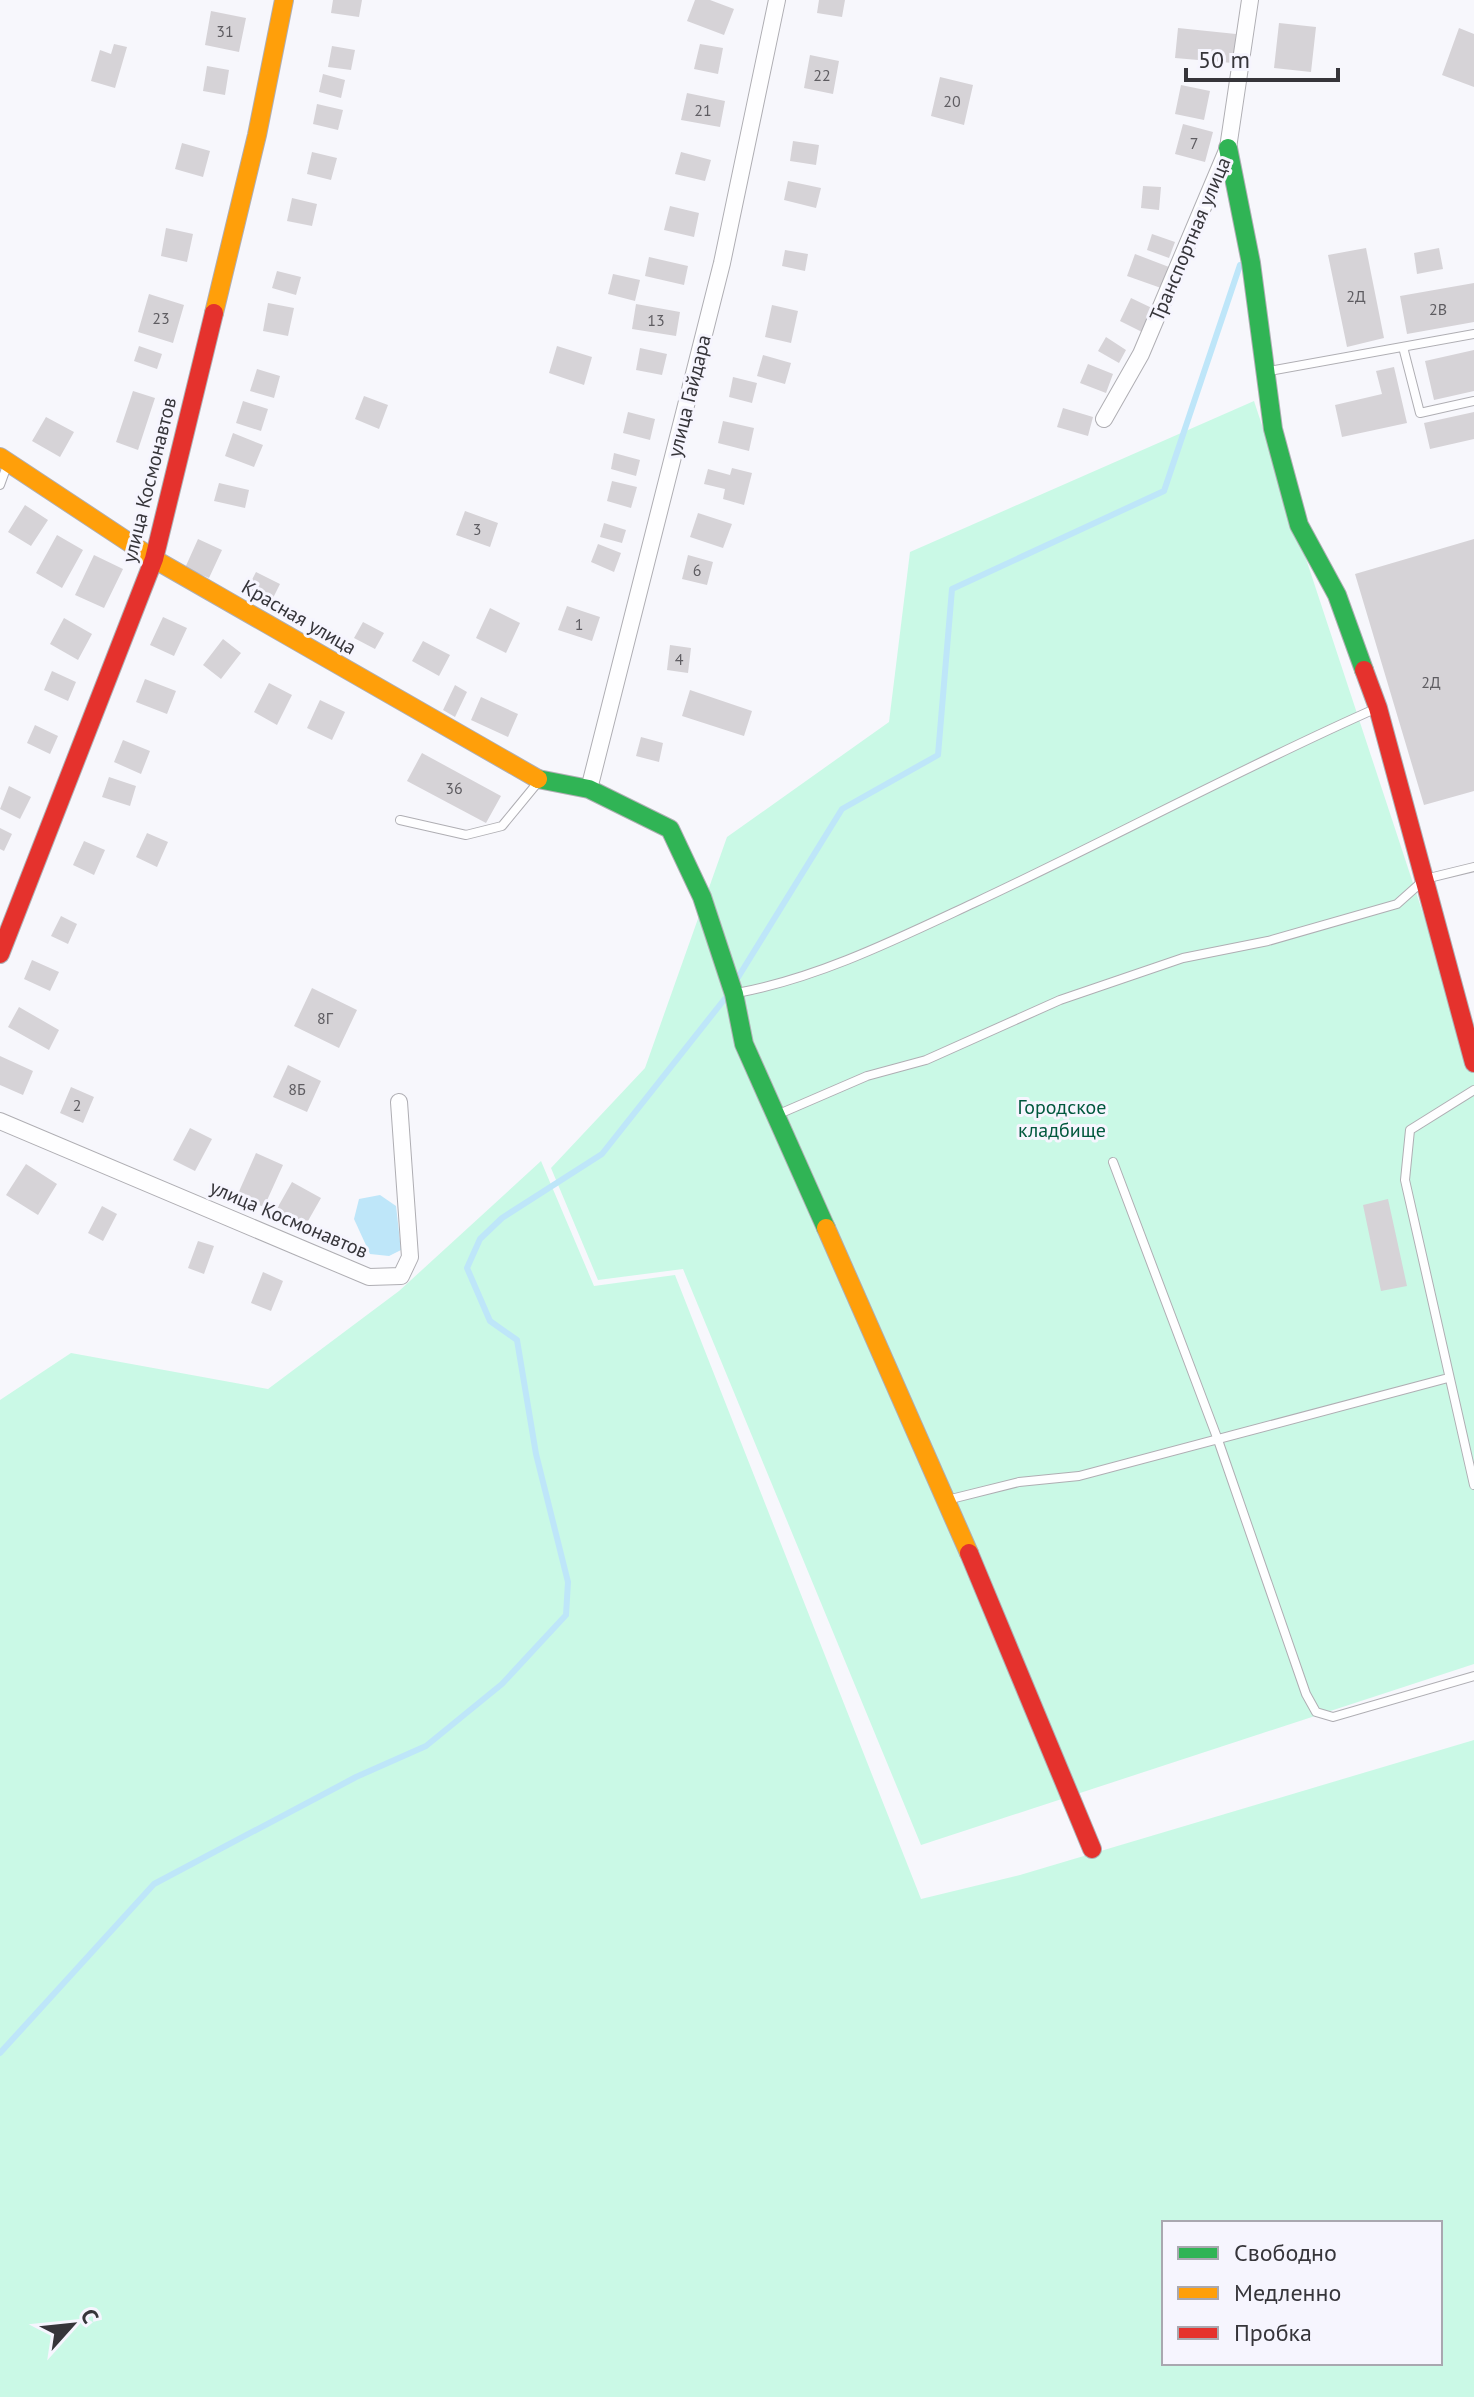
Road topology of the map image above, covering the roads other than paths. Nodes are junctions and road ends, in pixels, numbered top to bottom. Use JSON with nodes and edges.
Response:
{"nodes":[{"id":1,"x":284,"y":0,"type":"edge"},
{"id":2,"x":777,"y":0,"type":"edge"},
{"id":3,"x":1250,"y":0,"type":"edge"},
{"id":4,"x":1228,"y":148,"type":"junction"},
{"id":5,"x":1474,"y":334,"type":"edge"},
{"id":6,"x":1403,"y":347,"type":"junction"},
{"id":7,"x":1264,"y":372,"type":"junction"},
{"id":8,"x":1474,"y":401,"type":"edge"},
{"id":9,"x":1104,"y":419,"type":"dead end"},
{"id":10,"x":4,"y":459,"type":"edge"},
{"id":11,"x":0,"y":485,"type":"edge"},
{"id":12,"x":154,"y":559,"type":"junction"},
{"id":13,"x":1378,"y":708,"type":"junction"},
{"id":14,"x":539,"y":780,"type":"junction"},
{"id":15,"x":589,"y":789,"type":"junction"},
{"id":16,"x":400,"y":820,"type":"dead end"},
{"id":17,"x":1474,"y":867,"type":"edge"},
{"id":18,"x":1425,"y":879,"type":"junction"},
{"id":19,"x":0,"y":954,"type":"edge"},
{"id":20,"x":734,"y":994,"type":"junction"},
{"id":21,"x":1474,"y":1063,"type":"edge"},
{"id":22,"x":1474,"y":1090,"type":"edge"},
{"id":23,"x":399,"y":1102,"type":"dead end"},
{"id":24,"x":774,"y":1116,"type":"junction"},
{"id":25,"x":0,"y":1121,"type":"edge"},
{"id":26,"x":1113,"y":1162,"type":"dead end"},
{"id":27,"x":1448,"y":1378,"type":"junction"},
{"id":28,"x":1218,"y":1440,"type":"junction"},
{"id":29,"x":1474,"y":1485,"type":"edge"},
{"id":30,"x":947,"y":1500,"type":"junction"},
{"id":31,"x":1474,"y":1676,"type":"edge"},
{"id":32,"x":1092,"y":1849,"type":"dead end"}],
"edges":[{"from":1,"to":12,"type":"street","name":"улица Космонавтов"},
{"from":2,"to":15,"type":"street","name":"улица Гайдара"},
{"from":3,"to":4,"type":"street","name":"Транспортная улица"},
{"from":4,"to":7,"type":"street"},
{"from":4,"to":9,"type":"street","name":"Транспортная улица"},
{"from":5,"to":6,"type":"lane"},
{"from":6,"to":7,"type":"lane"},
{"from":6,"to":8,"type":"lane"},
{"from":7,"to":13,"type":"street"},
{"from":10,"to":11,"type":"lane"},
{"from":10,"to":12,"type":"street","name":"Красная улица"},
{"from":12,"to":14,"type":"street","name":"Красная улица"},
{"from":12,"to":19,"type":"street","name":"улица Космонавтов"},
{"from":13,"to":18,"type":"street"},
{"from":13,"to":20,"type":"lane"},
{"from":14,"to":15,"type":"street","name":"Красная улица"},
{"from":14,"to":16,"type":"lane"},
{"from":15,"to":20,"type":"street","name":"Красная улица"},
{"from":17,"to":18,"type":"lane"},
{"from":18,"to":21,"type":"street"},
{"from":18,"to":24,"type":"lane"},
{"from":20,"to":24,"type":"street","name":"Красная улица"},
{"from":22,"to":27,"type":"lane"},
{"from":23,"to":25,"type":"street","name":"улица Космонавтов"},
{"from":24,"to":30,"type":"street","name":"Красная улица"},
{"from":26,"to":28,"type":"lane"},
{"from":27,"to":28,"type":"lane"},
{"from":27,"to":29,"type":"lane"},
{"from":28,"to":30,"type":"lane"},
{"from":28,"to":31,"type":"lane"},
{"from":30,"to":32,"type":"street","name":"Красная улица"}]}
